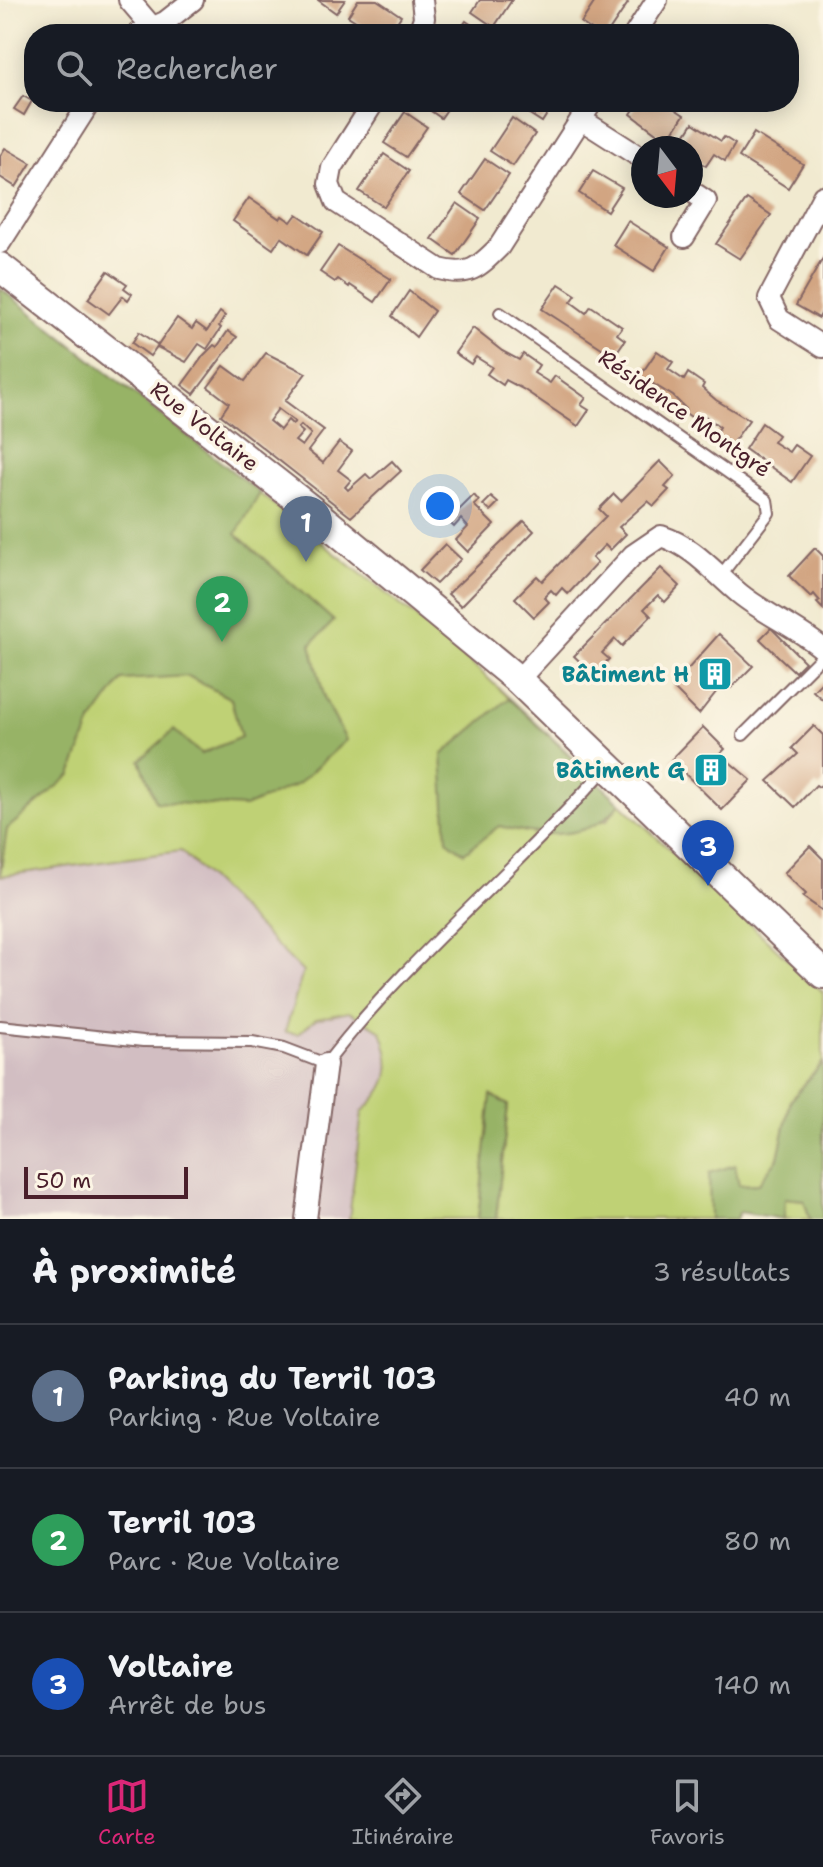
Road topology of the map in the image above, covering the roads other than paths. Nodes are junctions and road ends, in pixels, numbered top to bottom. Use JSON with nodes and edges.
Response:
{"nodes":[{"id":1,"x":129,"y":0,"type":"edge"},
{"id":2,"x":193,"y":0,"type":"edge"},
{"id":3,"x":422,"y":0,"type":"edge"},
{"id":4,"x":657,"y":0,"type":"edge"},
{"id":5,"x":142,"y":24,"type":"edge"},
{"id":6,"x":160,"y":24,"type":"edge"},
{"id":7,"x":422,"y":24,"type":"edge"},
{"id":8,"x":641,"y":24,"type":"edge"},
{"id":9,"x":84,"y":112,"type":"edge"},
{"id":10,"x":368,"y":112,"type":"edge"},
{"id":11,"x":586,"y":112,"type":"edge"},
{"id":12,"x":588,"y":112,"type":"edge"},
{"id":13,"x":631,"y":149,"type":"edge"},
{"id":14,"x":823,"y":196,"type":"edge"},
{"id":15,"x":702,"y":208,"type":"edge"},
{"id":16,"x":684,"y":237,"type":"dead end"},
{"id":17,"x":0,"y":243,"type":"edge"},
{"id":18,"x":0,"y":267,"type":"edge"},
{"id":19,"x":500,"y":313,"type":"dead end"},
{"id":20,"x":823,"y":347,"type":"edge"},
{"id":21,"x":721,"y":575,"type":"junction"},
{"id":22,"x":823,"y":649,"type":"edge"},
{"id":23,"x":823,"y":655,"type":"edge"},
{"id":24,"x":518,"y":680,"type":"junction"},
{"id":25,"x":743,"y":735,"type":"dead end"},
{"id":26,"x":607,"y":766,"type":"junction"},
{"id":27,"x":823,"y":974,"type":"edge"},
{"id":28,"x":0,"y":1026,"type":"edge"},
{"id":29,"x":326,"y":1064,"type":"junction"},
{"id":30,"x":306,"y":1219,"type":"edge"}],
"edges":[{"from":1,"to":5,"type":"street"},
{"from":2,"to":6,"type":"street"},
{"from":3,"to":7,"type":"street"},
{"from":4,"to":8,"type":"street"},
{"from":9,"to":17,"type":"street"},
{"from":10,"to":11,"type":"street"},
{"from":12,"to":13,"type":"street"},
{"from":14,"to":20,"type":"street"},
{"from":15,"to":16,"type":"street"},
{"from":18,"to":24,"type":"street","name":"Rue Voltaire"},
{"from":19,"to":21,"type":"lane","name":"Résidence Montgré"},
{"from":21,"to":22,"type":"street"},
{"from":21,"to":24,"type":"street"},
{"from":23,"to":25,"type":"lane"},
{"from":24,"to":26,"type":"street","name":"Rue Voltaire"},
{"from":26,"to":27,"type":"street","name":"Rue Voltaire"},
{"from":26,"to":29,"type":"lane"},
{"from":28,"to":29,"type":"lane"},
{"from":29,"to":30,"type":"street"}]}
